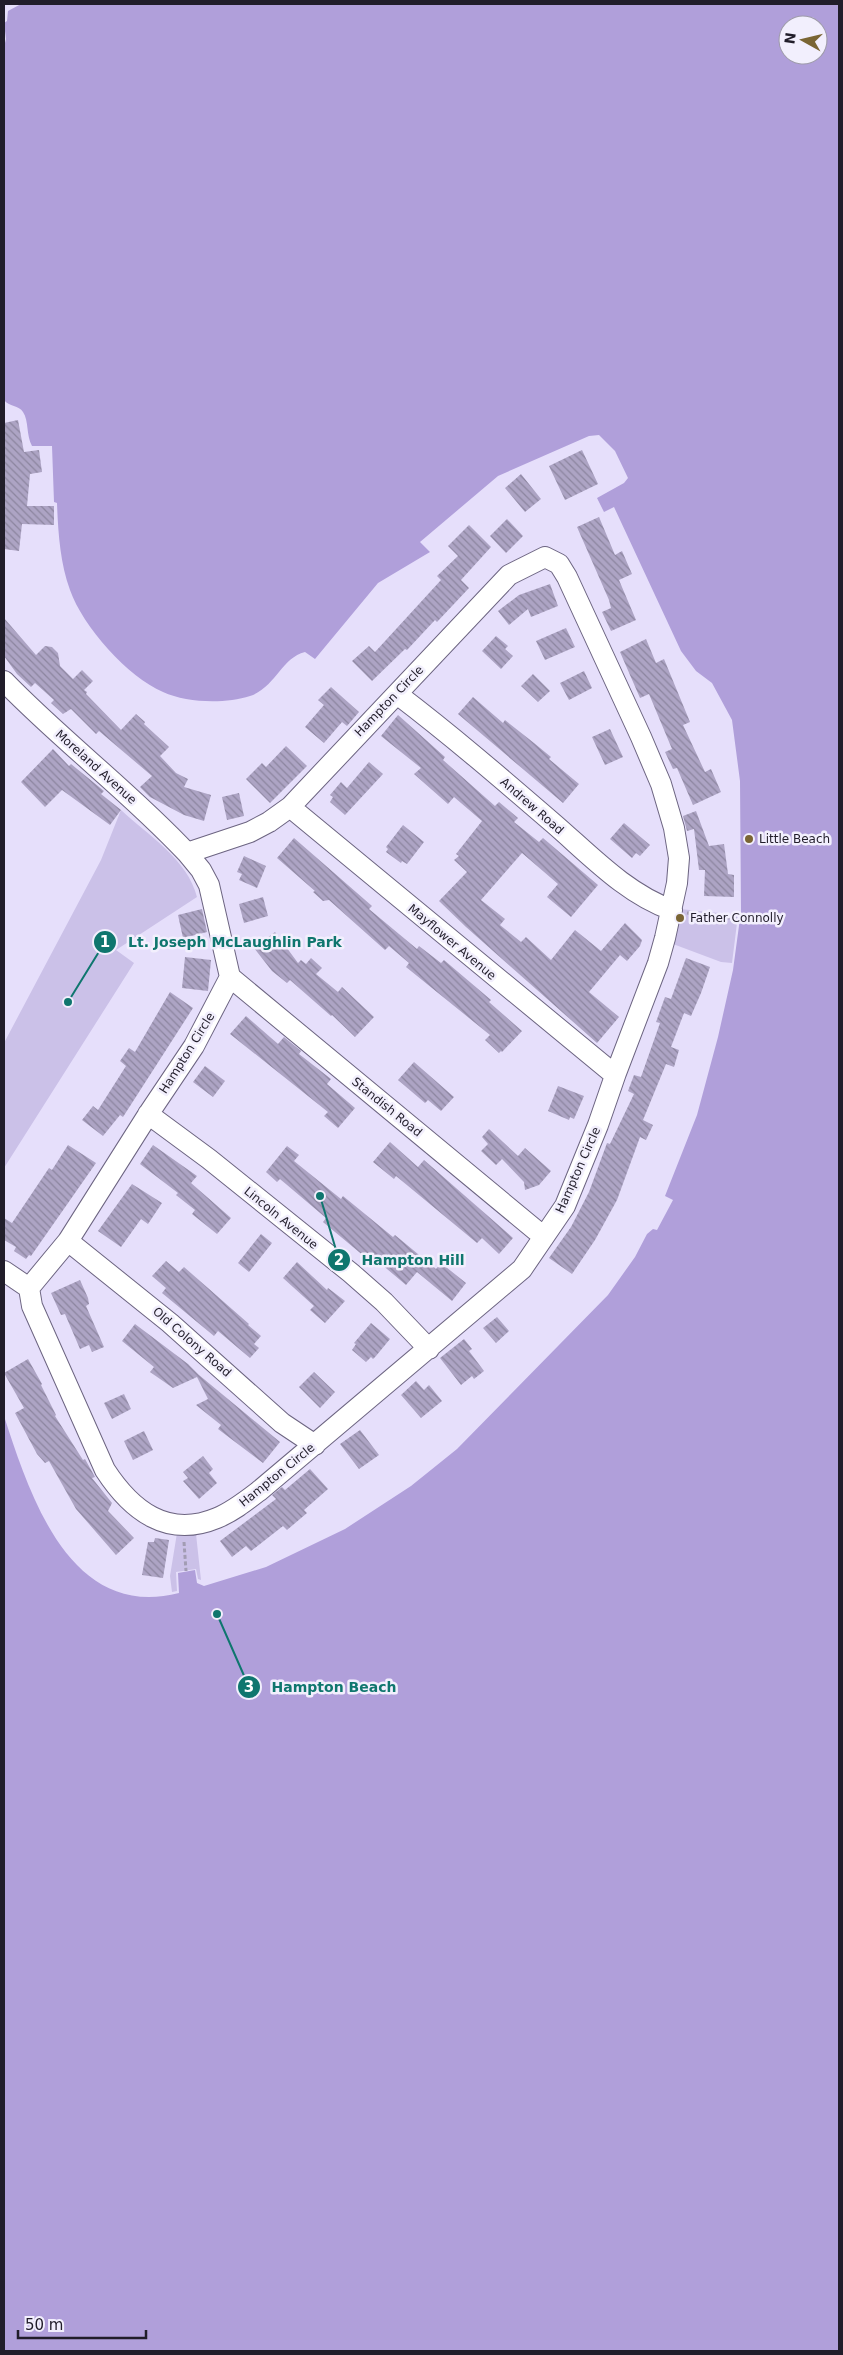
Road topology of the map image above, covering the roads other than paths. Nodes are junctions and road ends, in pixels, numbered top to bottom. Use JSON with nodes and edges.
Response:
{"nodes":[{"id":1,"x":4,"y":681,"type":"edge"},
{"id":2,"x":397,"y":694,"type":"junction"},
{"id":3,"x":290,"y":807,"type":"junction"},
{"id":4,"x":187,"y":853,"type":"junction"},
{"id":5,"x":672,"y":910,"type":"junction"},
{"id":6,"x":230,"y":978,"type":"junction"},
{"id":7,"x":615,"y":1075,"type":"junction"},
{"id":8,"x":148,"y":1114,"type":"junction"},
{"id":9,"x":544,"y":1237,"type":"junction"},
{"id":10,"x":68,"y":1241,"type":"junction"},
{"id":11,"x":4,"y":1271,"type":"edge"},
{"id":12,"x":29,"y":1288,"type":"junction"},
{"id":13,"x":429,"y":1348,"type":"junction"},
{"id":14,"x":315,"y":1445,"type":"junction"}],
"edges":[{"from":1,"to":4,"type":"street","name":"Moreland Avenue"},
{"from":2,"to":3,"type":"street","name":"Hampton Circle"},
{"from":2,"to":5,"type":"street","name":"Andrew Road"},
{"from":2,"to":5,"type":"street","name":"Hampton Circle"},
{"from":3,"to":4,"type":"street","name":"Hampton Circle"},
{"from":3,"to":7,"type":"street","name":"Mayflower Avenue"},
{"from":4,"to":6,"type":"street"},
{"from":5,"to":7,"type":"street","name":"Hampton Circle"},
{"from":6,"to":8,"type":"street","name":"Hampton Circle"},
{"from":6,"to":9,"type":"street","name":"Standish Road"},
{"from":7,"to":9,"type":"street","name":"Hampton Circle"},
{"from":8,"to":10,"type":"street","name":"Hampton Circle"},
{"from":8,"to":13,"type":"street","name":"Lincoln Avenue"},
{"from":9,"to":13,"type":"street","name":"Hampton Circle"},
{"from":10,"to":12,"type":"street","name":"Hampton Circle"},
{"from":10,"to":14,"type":"street","name":"Old Colony Road"},
{"from":11,"to":12,"type":"street"},
{"from":12,"to":14,"type":"street","name":"Hampton Circle"},
{"from":13,"to":14,"type":"street","name":"Hampton Circle"}]}
